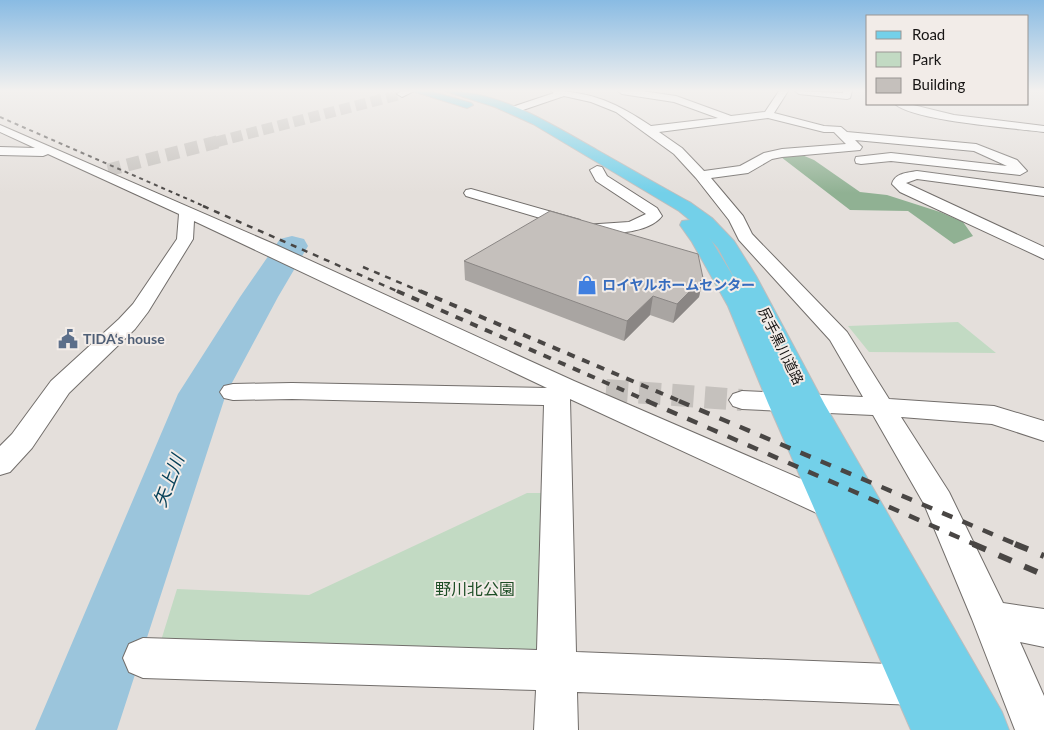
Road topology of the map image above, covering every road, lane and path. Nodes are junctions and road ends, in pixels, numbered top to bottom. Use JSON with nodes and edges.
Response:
{"nodes":[{"id":1,"x":544,"y":125,"type":"edge"},
{"id":2,"x":641,"y":125,"type":"edge"},
{"id":3,"x":690,"y":125,"type":"edge"},
{"id":4,"x":807,"y":125,"type":"edge"},
{"id":5,"x":1018,"y":125,"type":"edge"},
{"id":6,"x":0,"y":128,"type":"edge"},
{"id":7,"x":1043,"y":128,"type":"edge"},
{"id":8,"x":649,"y":130,"type":"junction"},
{"id":9,"x":844,"y":136,"type":"junction"},
{"id":10,"x":542,"y":143,"type":"dead end"},
{"id":11,"x":0,"y":151,"type":"edge"},
{"id":12,"x":54,"y":152,"type":"junction"},
{"id":13,"x":861,"y":160,"type":"dead end"},
{"id":14,"x":597,"y":170,"type":"junction"},
{"id":15,"x":701,"y":175,"type":"junction"},
{"id":16,"x":1044,"y":192,"type":"edge"},
{"id":17,"x":471,"y":193,"type":"dead end"},
{"id":18,"x":187,"y":212,"type":"junction"},
{"id":19,"x":737,"y":219,"type":"junction"},
{"id":20,"x":706,"y":222,"type":"junction"},
{"id":21,"x":590,"y":228,"type":"junction"},
{"id":22,"x":633,"y":242,"type":"edge"},
{"id":23,"x":1044,"y":254,"type":"edge"},
{"id":24,"x":606,"y":390,"type":"tunnel mouth"},
{"id":25,"x":233,"y":392,"type":"dead end"},
{"id":26,"x":561,"y":392,"type":"junction"},
{"id":27,"x":742,"y":400,"type":"tunnel mouth"},
{"id":28,"x":796,"y":404,"type":"junction"},
{"id":29,"x":882,"y":407,"type":"junction"},
{"id":30,"x":1044,"y":431,"type":"edge"},
{"id":31,"x":0,"y":464,"type":"edge"},
{"id":32,"x":832,"y":506,"type":"junction"},
{"id":33,"x":991,"y":619,"type":"junction"},
{"id":34,"x":1044,"y":628,"type":"edge"},
{"id":35,"x":143,"y":658,"type":"dead end"},
{"id":36,"x":556,"y":671,"type":"junction"},
{"id":37,"x":916,"y":685,"type":"junction"},
{"id":38,"x":556,"y":730,"type":"edge"},
{"id":39,"x":937,"y":730,"type":"edge"},
{"id":40,"x":984,"y":730,"type":"edge"},
{"id":41,"x":1037,"y":730,"type":"edge"}],
"edges":[{"from":1,"to":20,"type":"main road","name":"尻手黒川道路"},
{"from":2,"to":8,"type":"street"},
{"from":3,"to":8,"type":"street"},
{"from":4,"to":9,"type":"street"},
{"from":5,"to":7,"type":"street"},
{"from":6,"to":12,"type":"street"},
{"from":8,"to":15,"type":"street"},
{"from":9,"to":13,"type":"street"},
{"from":9,"to":15,"type":"street"},
{"from":10,"to":14,"type":"main road","name":"尻手黒川道路"},
{"from":11,"to":12,"type":"street"},
{"from":12,"to":18,"type":"street"},
{"from":14,"to":21,"type":"street"},
{"from":14,"to":28,"type":"main road","name":"尻手黒川道路"},
{"from":15,"to":19,"type":"street"},
{"from":16,"to":23,"type":"street"},
{"from":17,"to":21,"type":"street"},
{"from":18,"to":26,"type":"street"},
{"from":18,"to":31,"type":"street"},
{"from":19,"to":20,"type":"street"},
{"from":19,"to":29,"type":"street"},
{"from":20,"to":28,"type":"main road","name":"尻手黒川道路"},
{"from":21,"to":22,"type":"street"},
{"from":24,"to":26,"type":"street"},
{"from":25,"to":26,"type":"street"},
{"from":26,"to":32,"type":"street"},
{"from":26,"to":36,"type":"street"},
{"from":27,"to":28,"type":"street"},
{"from":28,"to":29,"type":"street"},
{"from":28,"to":32,"type":"main road","name":"尻手黒川道路"},
{"from":28,"to":40,"type":"main road","name":"尻手黒川道路"},
{"from":29,"to":30,"type":"street"},
{"from":29,"to":33,"type":"street"},
{"from":32,"to":37,"type":"main road","name":"尻手黒川道路"},
{"from":33,"to":34,"type":"street"},
{"from":33,"to":41,"type":"street"},
{"from":35,"to":36,"type":"street"},
{"from":36,"to":37,"type":"street"},
{"from":36,"to":38,"type":"street"},
{"from":37,"to":39,"type":"main road","name":"尻手黒川道路"}]}
